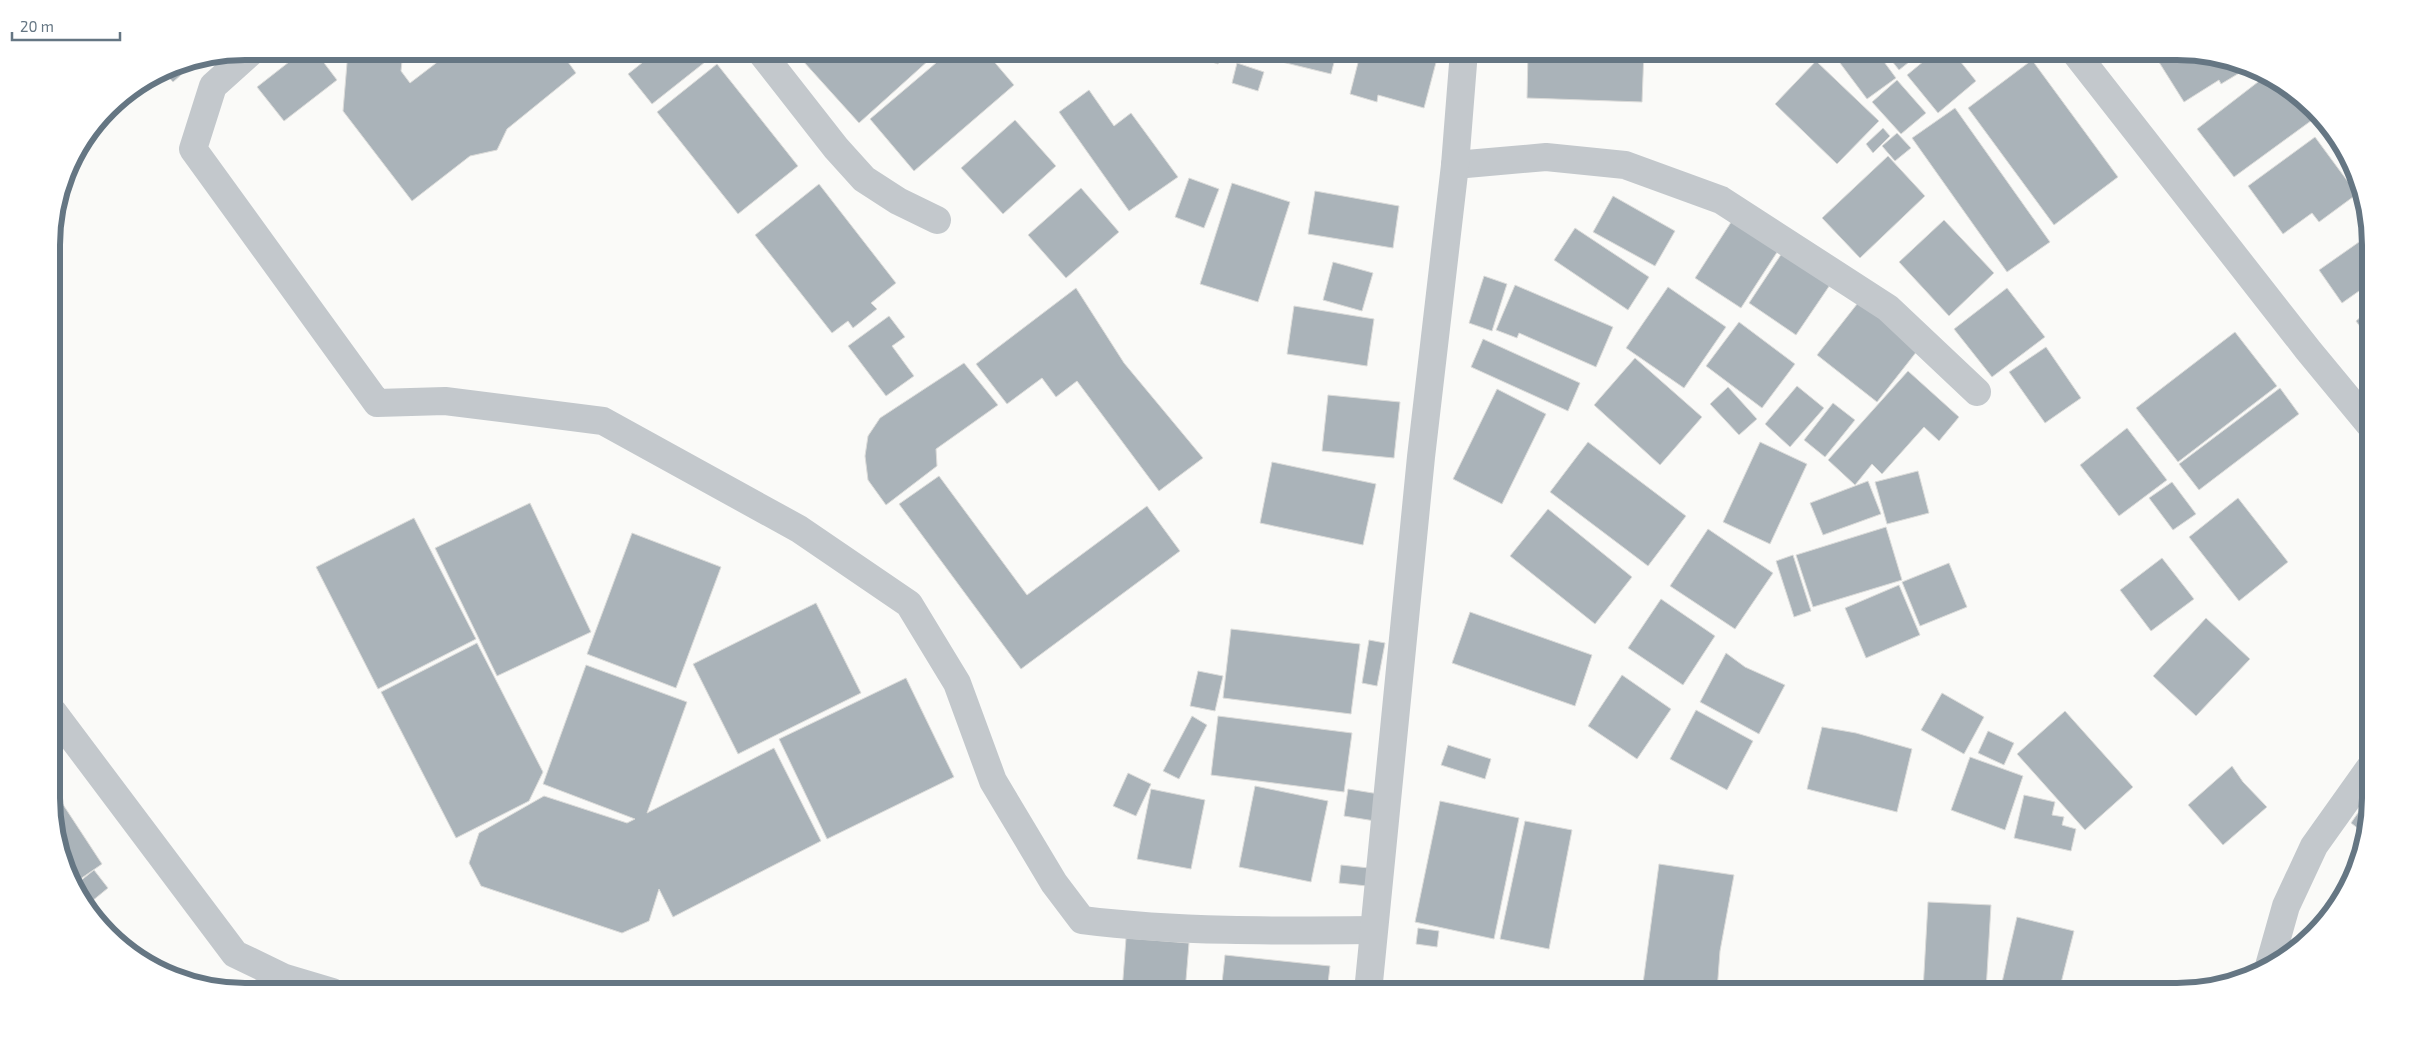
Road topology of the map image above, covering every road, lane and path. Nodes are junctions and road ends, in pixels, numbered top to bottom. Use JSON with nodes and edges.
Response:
{"nodes":[{"id":1,"x":242,"y":60,"type":"edge"},
{"id":2,"x":767,"y":60,"type":"edge"},
{"id":3,"x":1463,"y":60,"type":"edge"},
{"id":4,"x":2088,"y":60,"type":"edge"},
{"id":5,"x":1455,"y":166,"type":"junction"},
{"id":6,"x":937,"y":220,"type":"dead end"},
{"id":7,"x":1977,"y":392,"type":"dead end"},
{"id":8,"x":2362,"y":415,"type":"edge"},
{"id":9,"x":60,"y":721,"type":"edge"},
{"id":10,"x":2362,"y":779,"type":"edge"},
{"id":11,"x":1372,"y":930,"type":"junction"},
{"id":12,"x":2272,"y":957,"type":"edge"},
{"id":13,"x":302,"y":983,"type":"edge"},
{"id":14,"x":1369,"y":983,"type":"edge"}],
"edges":[{"from":1,"to":11,"type":"street"},
{"from":2,"to":6,"type":"street"},
{"from":3,"to":5,"type":"street"},
{"from":4,"to":8,"type":"street"},
{"from":5,"to":7,"type":"street"},
{"from":5,"to":11,"type":"street"},
{"from":9,"to":13,"type":"street"},
{"from":10,"to":12,"type":"street"},
{"from":11,"to":14,"type":"street"}]}
